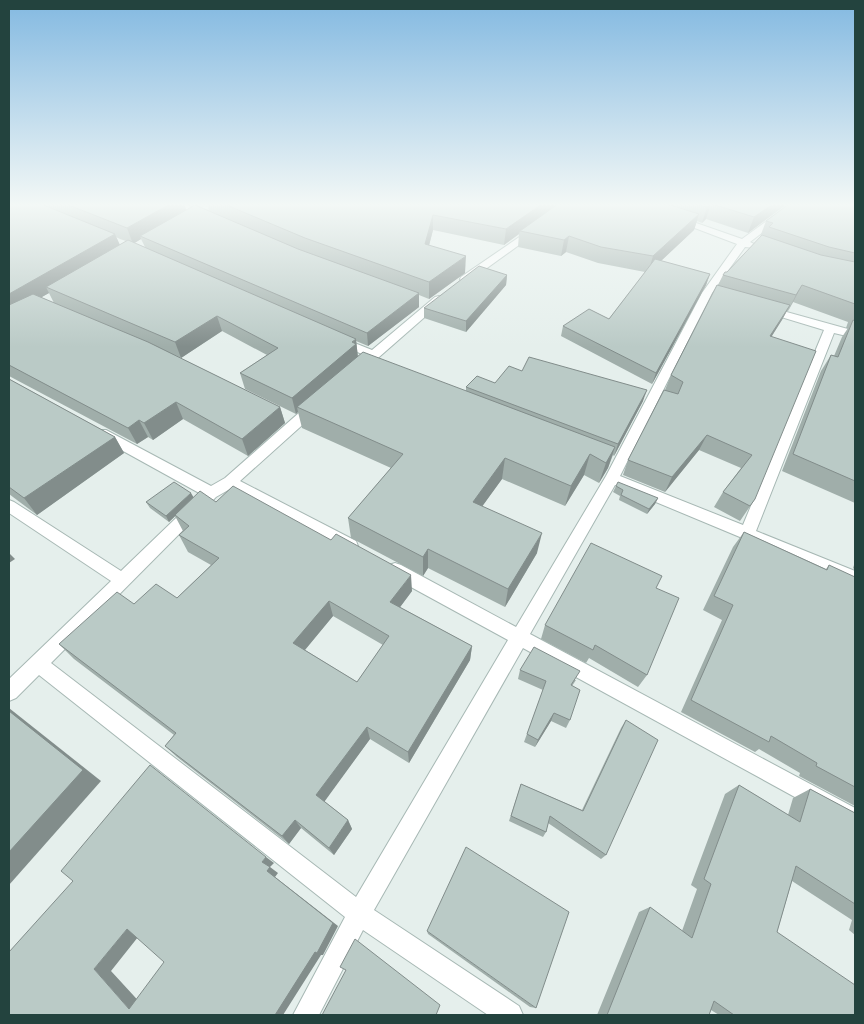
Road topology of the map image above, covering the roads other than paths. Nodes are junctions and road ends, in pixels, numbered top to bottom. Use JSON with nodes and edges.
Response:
{"nodes":[{"id":1,"x":504,"y":252,"type":"edge"},
{"id":2,"x":738,"y":252,"type":"edge"},
{"id":3,"x":754,"y":306,"type":"edge"},
{"id":4,"x":830,"y":327,"type":"junction"},
{"id":5,"x":855,"y":335,"type":"edge"},
{"id":6,"x":328,"y":336,"type":"edge"},
{"id":7,"x":370,"y":363,"type":"junction"},
{"id":8,"x":348,"y":378,"type":"edge"},
{"id":9,"x":326,"y":397,"type":"edge"},
{"id":10,"x":93,"y":428,"type":"edge"},
{"id":11,"x":612,"y":468,"type":"junction"},
{"id":12,"x":230,"y":482,"type":"junction"},
{"id":13,"x":211,"y":493,"type":"junction"},
{"id":14,"x":9,"y":506,"type":"edge"},
{"id":15,"x":748,"y":532,"type":"junction"},
{"id":16,"x":361,"y":552,"type":"edge"},
{"id":17,"x":379,"y":562,"type":"edge"},
{"id":18,"x":855,"y":578,"type":"edge"},
{"id":19,"x":122,"y":580,"type":"junction"},
{"id":20,"x":519,"y":637,"type":"junction"},
{"id":21,"x":39,"y":664,"type":"junction"},
{"id":22,"x":9,"y":692,"type":"edge"},
{"id":23,"x":855,"y":819,"type":"edge"},
{"id":24,"x":359,"y":914,"type":"junction"},
{"id":25,"x":306,"y":1015,"type":"edge"},
{"id":26,"x":510,"y":1015,"type":"edge"}],
"edges":[{"from":1,"to":7,"type":"street"},
{"from":2,"to":11,"type":"street"},
{"from":3,"to":4,"type":"street"},
{"from":4,"to":5,"type":"street"},
{"from":4,"to":15,"type":"street"},
{"from":6,"to":7,"type":"street"},
{"from":7,"to":8,"type":"street"},
{"from":9,"to":12,"type":"street"},
{"from":10,"to":13,"type":"street"},
{"from":11,"to":15,"type":"street"},
{"from":11,"to":20,"type":"street"},
{"from":12,"to":13,"type":"street"},
{"from":12,"to":16,"type":"street"},
{"from":13,"to":19,"type":"street"},
{"from":14,"to":19,"type":"street"},
{"from":15,"to":18,"type":"street"},
{"from":17,"to":20,"type":"street"},
{"from":19,"to":21,"type":"street"},
{"from":20,"to":23,"type":"street"},
{"from":20,"to":24,"type":"street"},
{"from":21,"to":22,"type":"street"},
{"from":21,"to":24,"type":"street"},
{"from":24,"to":25,"type":"street"},
{"from":24,"to":26,"type":"street"}]}
